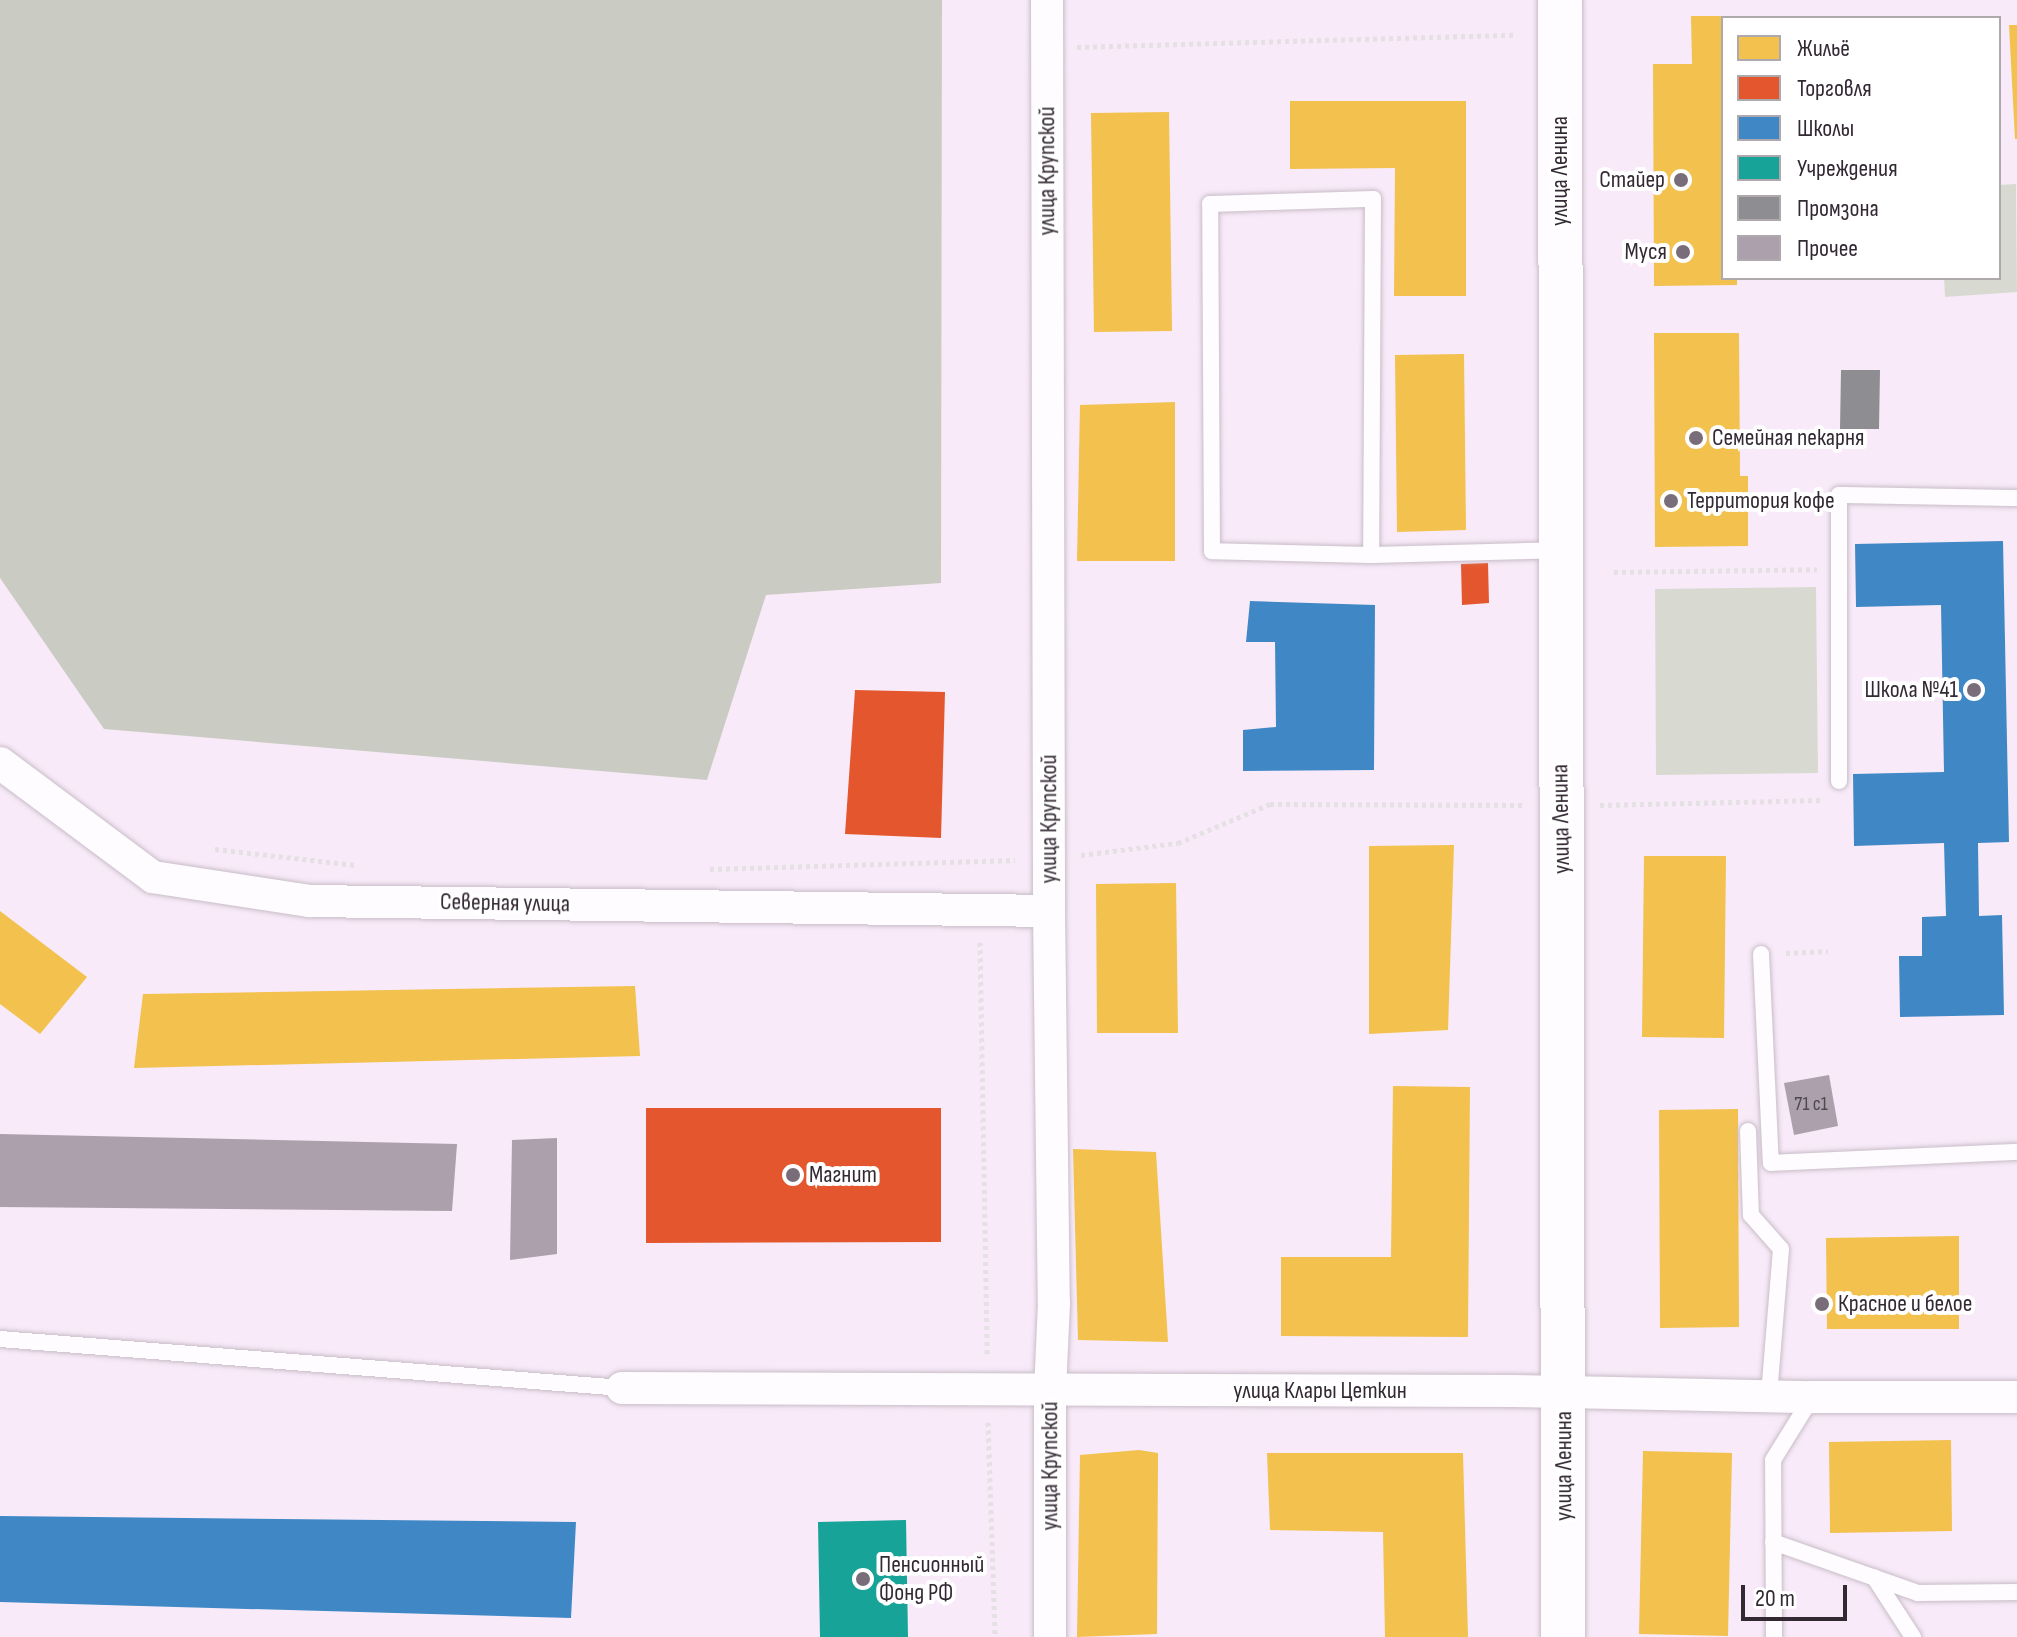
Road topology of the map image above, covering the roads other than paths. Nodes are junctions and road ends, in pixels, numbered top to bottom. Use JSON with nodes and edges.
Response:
{"nodes":[{"id":1,"x":1047,"y":0,"type":"edge"},
{"id":2,"x":1560,"y":0,"type":"edge"},
{"id":3,"x":2017,"y":498,"type":"edge"},
{"id":4,"x":1559,"y":550,"type":"junction"},
{"id":5,"x":1371,"y":555,"type":"junction"},
{"id":6,"x":0,"y":763,"type":"edge"},
{"id":7,"x":1839,"y":781,"type":"road end"},
{"id":8,"x":1049,"y":911,"type":"junction"},
{"id":9,"x":1761,"y":954,"type":"road end"},
{"id":10,"x":1748,"y":1131,"type":"dead end"},
{"id":11,"x":2017,"y":1152,"type":"edge"},
{"id":12,"x":0,"y":1339,"type":"edge"},
{"id":13,"x":622,"y":1388,"type":"joint"},
{"id":14,"x":1050,"y":1391,"type":"junction"},
{"id":15,"x":1565,"y":1393,"type":"junction"},
{"id":16,"x":1769,"y":1396,"type":"junction"},
{"id":17,"x":1812,"y":1397,"type":"junction"},
{"id":18,"x":2017,"y":1397,"type":"edge"},
{"id":19,"x":1773,"y":1542,"type":"junction"},
{"id":20,"x":1874,"y":1577,"type":"junction"},
{"id":21,"x":2017,"y":1592,"type":"edge"},
{"id":22,"x":1050,"y":1637,"type":"edge"},
{"id":23,"x":1563,"y":1637,"type":"edge"},
{"id":24,"x":1774,"y":1637,"type":"edge"},
{"id":25,"x":1913,"y":1637,"type":"edge"}],
"edges":[{"from":1,"to":8,"type":"street","name":"улица Крупской"},
{"from":2,"to":4,"type":"main road","name":"улица Ленина"},
{"from":3,"to":7,"type":"lane"},
{"from":4,"to":5,"type":"lane"},
{"from":4,"to":15,"type":"main road","name":"улица Ленина"},
{"from":5,"to":5,"type":"lane"},
{"from":6,"to":8,"type":"street","name":"Северная улица"},
{"from":8,"to":14,"type":"street","name":"улица Крупской"},
{"from":9,"to":11,"type":"lane"},
{"from":10,"to":16,"type":"lane"},
{"from":12,"to":13,"type":"lane"},
{"from":13,"to":14,"type":"street","name":"улица Клары Цеткин"},
{"from":14,"to":15,"type":"street","name":"улица Клары Цеткин"},
{"from":14,"to":22,"type":"street","name":"улица Крупской"},
{"from":15,"to":16,"type":"street","name":"улица Клары Цеткин"},
{"from":15,"to":23,"type":"main road","name":"улица Ленина"},
{"from":16,"to":17,"type":"street","name":"улица Клары Цеткин"},
{"from":17,"to":18,"type":"street","name":"улица Клары Цеткин"},
{"from":17,"to":19,"type":"lane"},
{"from":19,"to":20,"type":"lane"},
{"from":19,"to":24,"type":"lane"},
{"from":20,"to":21,"type":"lane"},
{"from":20,"to":25,"type":"lane"}]}
